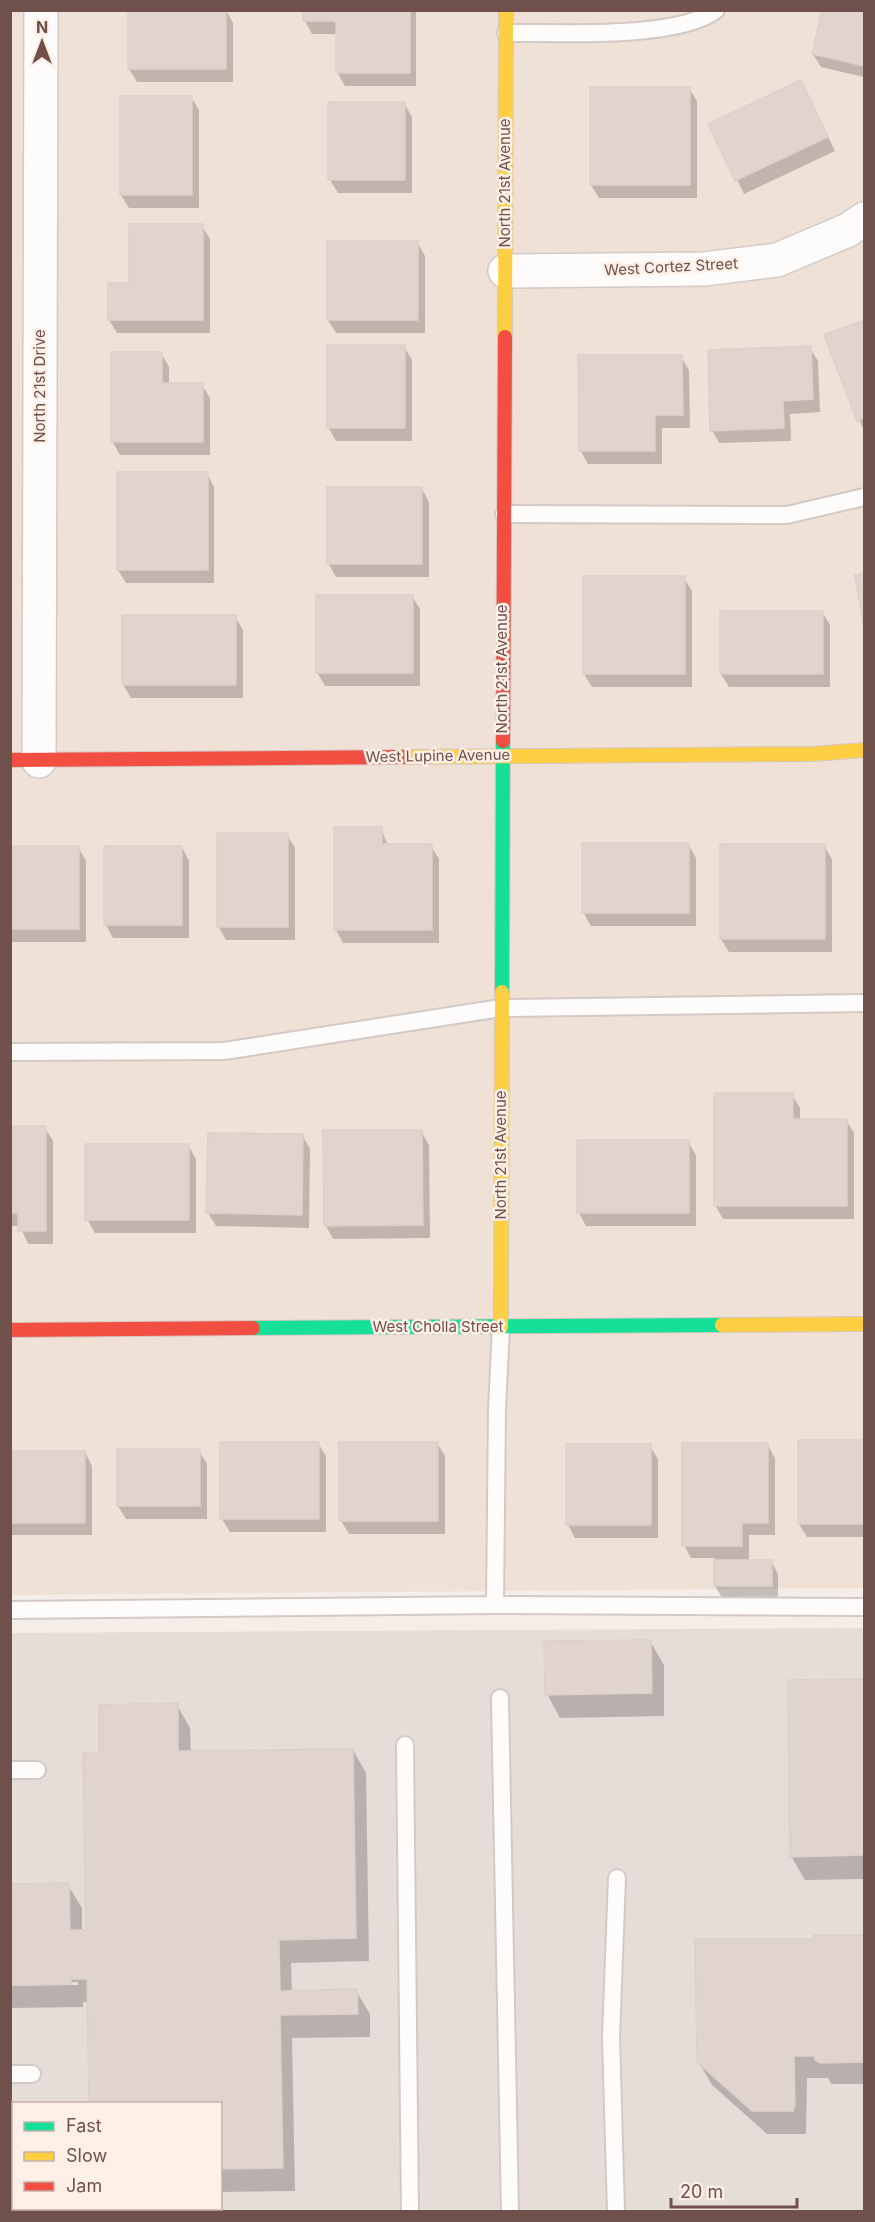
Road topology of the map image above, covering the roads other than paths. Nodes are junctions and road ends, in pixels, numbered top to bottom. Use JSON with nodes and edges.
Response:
{"nodes":[{"id":1,"x":41,"y":10,"type":"edge"},
{"id":2,"x":506,"y":10,"type":"edge"},
{"id":3,"x":716,"y":10,"type":"edge"},
{"id":4,"x":506,"y":33,"type":"junction"},
{"id":5,"x":864,"y":219,"type":"edge"},
{"id":6,"x":505,"y":272,"type":"junction"},
{"id":7,"x":864,"y":497,"type":"edge"},
{"id":8,"x":504,"y":514,"type":"junction"},
{"id":9,"x":864,"y":750,"type":"edge"},
{"id":10,"x":502,"y":756,"type":"junction"},
{"id":11,"x":25,"y":760,"type":"edge"},
{"id":12,"x":864,"y":1003,"type":"edge"},
{"id":13,"x":501,"y":1008,"type":"junction"},
{"id":14,"x":10,"y":1052,"type":"edge"},
{"id":15,"x":864,"y":1324,"type":"edge"},
{"id":16,"x":501,"y":1327,"type":"junction"},
{"id":17,"x":10,"y":1330,"type":"edge"},
{"id":18,"x":495,"y":1605,"type":"junction"},
{"id":19,"x":864,"y":1606,"type":"edge"},
{"id":20,"x":10,"y":1610,"type":"edge"},
{"id":21,"x":500,"y":1698,"type":"dead end"},
{"id":22,"x":405,"y":1745,"type":"dead end"},
{"id":23,"x":10,"y":1770,"type":"edge"},
{"id":24,"x":37,"y":1770,"type":"dead end"},
{"id":25,"x":617,"y":1878,"type":"dead end"},
{"id":26,"x":10,"y":2074,"type":"edge"},
{"id":27,"x":32,"y":2074,"type":"dead end"},
{"id":28,"x":410,"y":2211,"type":"edge"},
{"id":29,"x":510,"y":2211,"type":"edge"},
{"id":30,"x":616,"y":2211,"type":"edge"}],
"edges":[{"from":1,"to":11,"type":"street","name":"North 21st Drive"},
{"from":2,"to":4,"type":"street","name":"North 21st Avenue"},
{"from":3,"to":4,"type":"lane"},
{"from":4,"to":6,"type":"street","name":"North 21st Avenue"},
{"from":5,"to":6,"type":"street","name":"West Cortez Street"},
{"from":6,"to":8,"type":"street","name":"North 21st Avenue"},
{"from":7,"to":8,"type":"lane"},
{"from":8,"to":10,"type":"street","name":"North 21st Avenue"},
{"from":9,"to":10,"type":"street","name":"West Lupine Avenue"},
{"from":10,"to":11,"type":"street","name":"West Lupine Avenue"},
{"from":10,"to":13,"type":"street","name":"North 21st Avenue"},
{"from":12,"to":13,"type":"lane"},
{"from":13,"to":14,"type":"lane"},
{"from":13,"to":16,"type":"street","name":"North 21st Avenue"},
{"from":15,"to":16,"type":"street","name":"West Cholla Street"},
{"from":16,"to":17,"type":"street","name":"West Cholla Street"},
{"from":16,"to":18,"type":"lane"},
{"from":18,"to":19,"type":"lane"},
{"from":18,"to":20,"type":"lane"},
{"from":21,"to":29,"type":"lane"},
{"from":22,"to":28,"type":"lane"},
{"from":23,"to":24,"type":"lane"},
{"from":25,"to":30,"type":"lane"},
{"from":26,"to":27,"type":"lane"}]}
